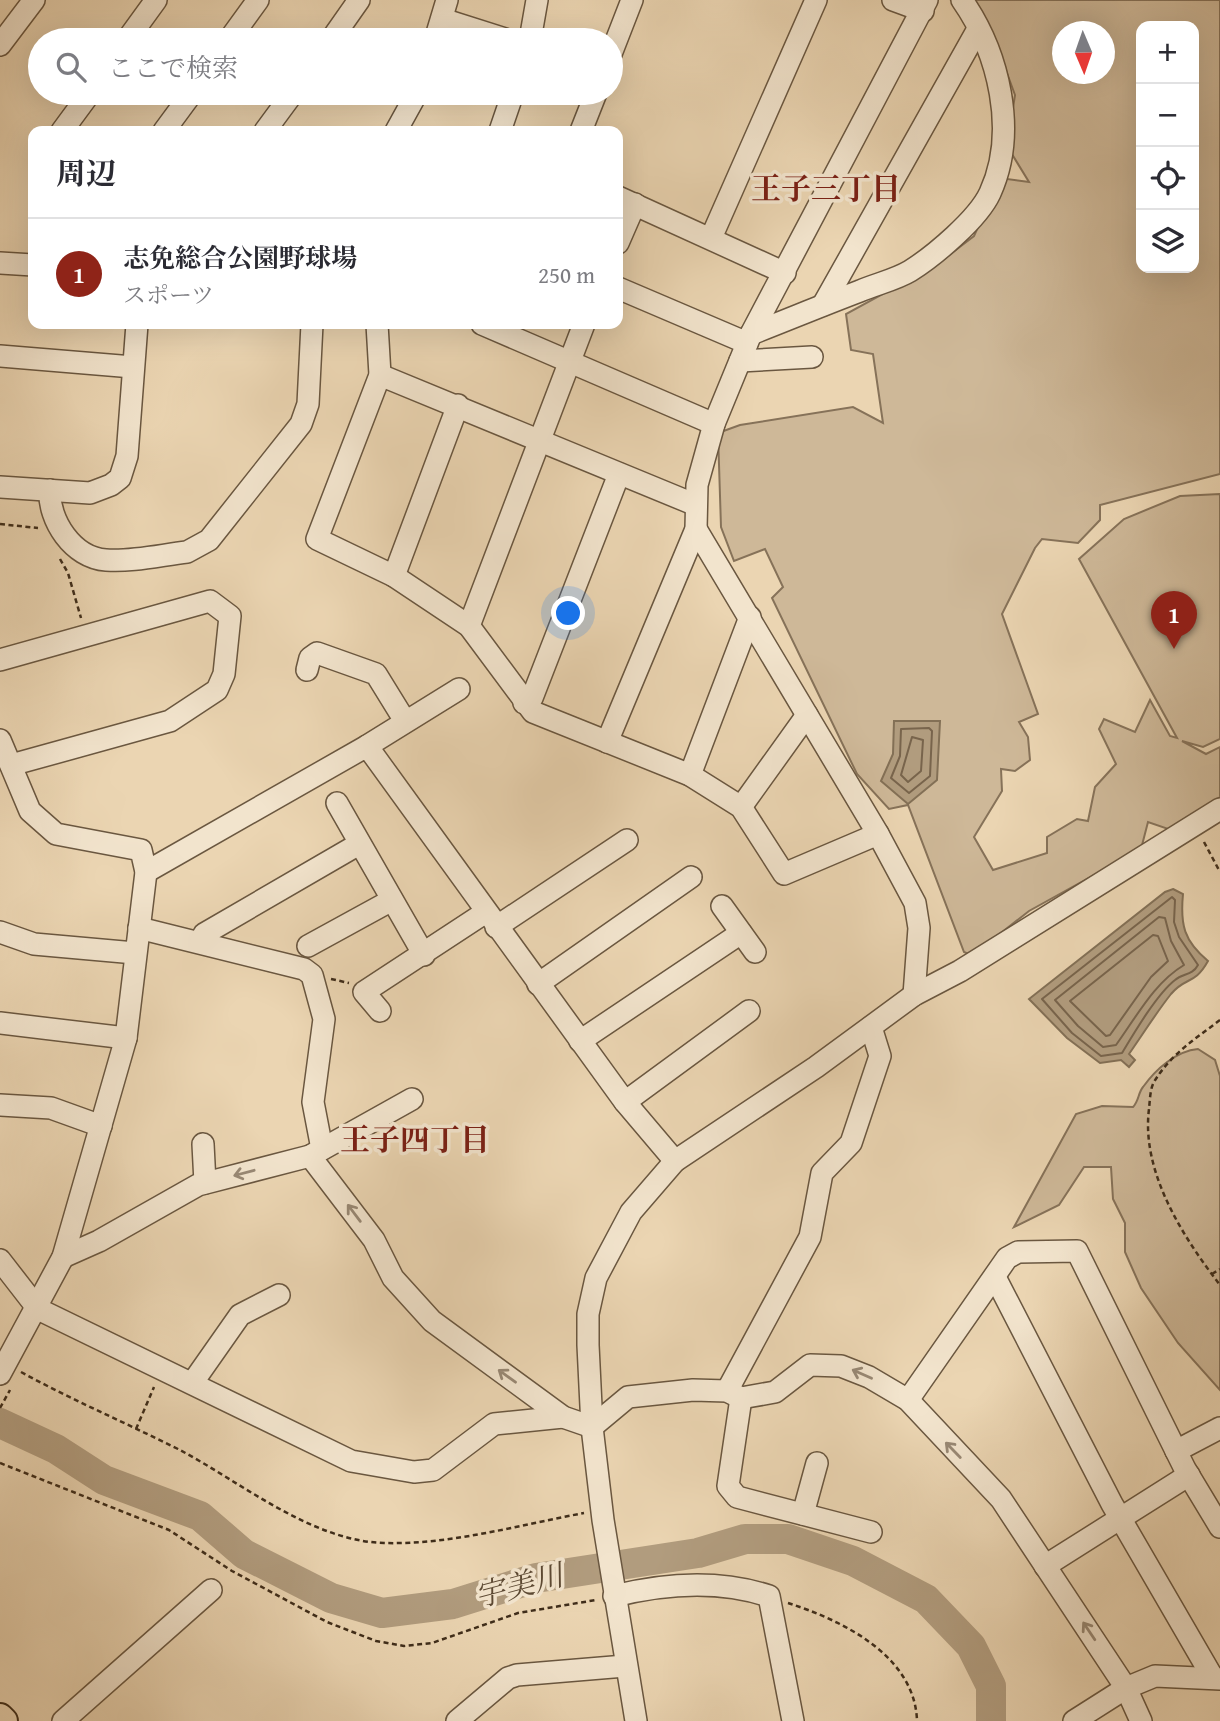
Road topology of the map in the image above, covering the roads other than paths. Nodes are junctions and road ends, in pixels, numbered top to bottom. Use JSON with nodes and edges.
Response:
{"nodes":[{"id":1,"x":34,"y":0,"type":"edge"},
{"id":2,"x":156,"y":0,"type":"edge"},
{"id":3,"x":258,"y":0,"type":"edge"},
{"id":4,"x":359,"y":0,"type":"edge"},
{"id":5,"x":537,"y":0,"type":"edge"},
{"id":6,"x":632,"y":0,"type":"edge"},
{"id":7,"x":816,"y":0,"type":"edge"},
{"id":8,"x":893,"y":0,"type":"edge"},
{"id":9,"x":962,"y":0,"type":"edge"},
{"id":10,"x":925,"y":6,"type":"edge"},
{"id":11,"x":445,"y":10,"type":"edge"},
{"id":12,"x":136,"y":28,"type":"edge"},
{"id":13,"x":238,"y":28,"type":"edge"},
{"id":14,"x":339,"y":28,"type":"edge"},
{"id":15,"x":439,"y":28,"type":"edge"},
{"id":16,"x":483,"y":28,"type":"edge"},
{"id":17,"x":532,"y":28,"type":"edge"},
{"id":18,"x":621,"y":28,"type":"edge"},
{"id":19,"x":978,"y":29,"type":"junction"},
{"id":20,"x":0,"y":45,"type":"edge"},
{"id":21,"x":80,"y":105,"type":"edge"},
{"id":22,"x":183,"y":105,"type":"edge"},
{"id":23,"x":284,"y":105,"type":"edge"},
{"id":24,"x":410,"y":105,"type":"edge"},
{"id":25,"x":509,"y":105,"type":"edge"},
{"id":26,"x":591,"y":105,"type":"edge"},
{"id":27,"x":66,"y":126,"type":"edge"},
{"id":28,"x":168,"y":126,"type":"edge"},
{"id":29,"x":269,"y":126,"type":"edge"},
{"id":30,"x":399,"y":126,"type":"edge"},
{"id":31,"x":502,"y":126,"type":"edge"},
{"id":32,"x":583,"y":126,"type":"edge"},
{"id":33,"x":626,"y":201,"type":"edge"},
{"id":34,"x":711,"y":238,"type":"junction"},
{"id":35,"x":0,"y":263,"type":"edge"},
{"id":36,"x":28,"y":265,"type":"edge"},
{"id":37,"x":785,"y":273,"type":"junction"},
{"id":38,"x":623,"y":290,"type":"edge"},
{"id":39,"x":823,"y":305,"type":"junction"},
{"id":40,"x":137,"y":329,"type":"edge"},
{"id":41,"x":312,"y":329,"type":"edge"},
{"id":42,"x":377,"y":329,"type":"edge"},
{"id":43,"x":494,"y":329,"type":"edge"},
{"id":44,"x":582,"y":329,"type":"edge"},
{"id":45,"x":746,"y":346,"type":"junction"},
{"id":46,"x":0,"y":356,"type":"edge"},
{"id":47,"x":812,"y":357,"type":"dead end"},
{"id":48,"x":570,"y":361,"type":"junction"},
{"id":49,"x":133,"y":367,"type":"junction"},
{"id":50,"x":380,"y":375,"type":"junction"},
{"id":51,"x":458,"y":405,"type":"junction"},
{"id":52,"x":714,"y":424,"type":"junction"},
{"id":53,"x":539,"y":440,"type":"junction"},
{"id":54,"x":619,"y":474,"type":"junction"},
{"id":55,"x":0,"y":486,"type":"edge"},
{"id":56,"x":50,"y":490,"type":"junction"},
{"id":57,"x":696,"y":505,"type":"junction"},
{"id":58,"x":696,"y":529,"type":"junction"},
{"id":59,"x":394,"y":576,"type":"junction"},
{"id":60,"x":750,"y":617,"type":"junction"},
{"id":61,"x":469,"y":626,"type":"junction"},
{"id":62,"x":0,"y":660,"type":"edge"},
{"id":63,"x":307,"y":670,"type":"dead end"},
{"id":64,"x":459,"y":689,"type":"dead end"},
{"id":65,"x":524,"y":703,"type":"junction"},
{"id":66,"x":807,"y":715,"type":"junction"},
{"id":67,"x":405,"y":721,"type":"junction"},
{"id":68,"x":0,"y":740,"type":"edge"},
{"id":69,"x":607,"y":742,"type":"junction"},
{"id":70,"x":367,"y":746,"type":"junction"},
{"id":71,"x":11,"y":765,"type":"junction"},
{"id":72,"x":690,"y":775,"type":"junction"},
{"id":73,"x":337,"y":803,"type":"dead end"},
{"id":74,"x":741,"y":807,"type":"junction"},
{"id":75,"x":1220,"y":809,"type":"edge"},
{"id":76,"x":878,"y":834,"type":"junction"},
{"id":77,"x":627,"y":840,"type":"dead end"},
{"id":78,"x":359,"y":844,"type":"junction"},
{"id":79,"x":146,"y":872,"type":"junction"},
{"id":80,"x":691,"y":877,"type":"dead end"},
{"id":81,"x":392,"y":900,"type":"junction"},
{"id":82,"x":722,"y":906,"type":"dead end"},
{"id":83,"x":491,"y":919,"type":"junction"},
{"id":84,"x":139,"y":928,"type":"junction"},
{"id":85,"x":0,"y":932,"type":"edge"},
{"id":86,"x":741,"y":933,"type":"junction"},
{"id":87,"x":201,"y":942,"type":"junction"},
{"id":88,"x":308,"y":946,"type":"dead end"},
{"id":89,"x":755,"y":952,"type":"dead end"},
{"id":90,"x":135,"y":953,"type":"junction"},
{"id":91,"x":424,"y":954,"type":"junction"},
{"id":92,"x":538,"y":985,"type":"junction"},
{"id":93,"x":914,"y":995,"type":"junction"},
{"id":94,"x":380,"y":1011,"type":"dead end"},
{"id":95,"x":749,"y":1011,"type":"dead end"},
{"id":96,"x":0,"y":1023,"type":"edge"},
{"id":97,"x":871,"y":1027,"type":"junction"},
{"id":98,"x":126,"y":1038,"type":"junction"},
{"id":99,"x":580,"y":1041,"type":"junction"},
{"id":100,"x":412,"y":1099,"type":"dead end"},
{"id":101,"x":625,"y":1102,"type":"junction"},
{"id":102,"x":0,"y":1105,"type":"edge"},
{"id":103,"x":101,"y":1126,"type":"junction"},
{"id":104,"x":203,"y":1144,"type":"dead end"},
{"id":105,"x":316,"y":1152,"type":"junction"},
{"id":106,"x":674,"y":1161,"type":"junction"},
{"id":107,"x":205,"y":1183,"type":"junction"},
{"id":108,"x":63,"y":1257,"type":"junction"},
{"id":109,"x":0,"y":1260,"type":"edge"},
{"id":110,"x":996,"y":1277,"type":"junction"},
{"id":111,"x":279,"y":1295,"type":"dead end"},
{"id":112,"x":38,"y":1309,"type":"junction"},
{"id":113,"x":4,"y":1372,"type":"edge"},
{"id":114,"x":193,"y":1382,"type":"junction"},
{"id":115,"x":734,"y":1395,"type":"junction"},
{"id":116,"x":908,"y":1400,"type":"junction"},
{"id":117,"x":563,"y":1416,"type":"junction"},
{"id":118,"x":592,"y":1427,"type":"junction"},
{"id":119,"x":1220,"y":1428,"type":"edge"},
{"id":120,"x":1176,"y":1451,"type":"junction"},
{"id":121,"x":817,"y":1463,"type":"dead end"},
{"id":122,"x":1188,"y":1475,"type":"junction"},
{"id":123,"x":803,"y":1514,"type":"junction"},
{"id":124,"x":1120,"y":1518,"type":"junction"},
{"id":125,"x":1220,"y":1527,"type":"edge"},
{"id":126,"x":871,"y":1532,"type":"dead end"},
{"id":127,"x":1045,"y":1566,"type":"junction"},
{"id":128,"x":613,"y":1589,"type":"junction"},
{"id":129,"x":211,"y":1590,"type":"dead end"},
{"id":130,"x":625,"y":1665,"type":"junction"},
{"id":131,"x":1217,"y":1679,"type":"edge"},
{"id":132,"x":1126,"y":1688,"type":"junction"},
{"id":133,"x":0,"y":1717,"type":"edge"},
{"id":134,"x":4,"y":1721,"type":"edge"},
{"id":135,"x":62,"y":1721,"type":"edge"},
{"id":136,"x":457,"y":1721,"type":"edge"},
{"id":137,"x":636,"y":1721,"type":"edge"},
{"id":138,"x":793,"y":1721,"type":"edge"},
{"id":139,"x":1074,"y":1721,"type":"edge"},
{"id":140,"x":1141,"y":1721,"type":"edge"}],
"edges":[{"from":1,"to":20,"type":"street"},
{"from":2,"to":12,"type":"street"},
{"from":3,"to":13,"type":"street"},
{"from":4,"to":14,"type":"street"},
{"from":5,"to":17,"type":"street"},
{"from":6,"to":18,"type":"street"},
{"from":7,"to":34,"type":"street"},
{"from":8,"to":10,"type":"street"},
{"from":9,"to":19,"type":"street"},
{"from":10,"to":37,"type":"street"},
{"from":11,"to":15,"type":"street"},
{"from":11,"to":16,"type":"street"},
{"from":19,"to":39,"type":"street"},
{"from":19,"to":39,"type":"street"},
{"from":21,"to":27,"type":"street"},
{"from":22,"to":28,"type":"street"},
{"from":23,"to":29,"type":"street"},
{"from":24,"to":30,"type":"street"},
{"from":25,"to":31,"type":"street"},
{"from":26,"to":32,"type":"street"},
{"from":33,"to":34,"type":"street"},
{"from":34,"to":37,"type":"street"},
{"from":35,"to":36,"type":"street"},
{"from":37,"to":45,"type":"street"},
{"from":38,"to":45,"type":"street"},
{"from":39,"to":45,"type":"street"},
{"from":40,"to":49,"type":"street"},
{"from":41,"to":56,"type":"street"},
{"from":42,"to":50,"type":"street"},
{"from":43,"to":48,"type":"street"},
{"from":44,"to":48,"type":"street"},
{"from":45,"to":47,"type":"street"},
{"from":45,"to":52,"type":"street"},
{"from":46,"to":49,"type":"street"},
{"from":48,"to":52,"type":"street"},
{"from":48,"to":53,"type":"street"},
{"from":49,"to":56,"type":"street"},
{"from":50,"to":51,"type":"street"},
{"from":50,"to":59,"type":"street"},
{"from":51,"to":53,"type":"street"},
{"from":51,"to":59,"type":"street"},
{"from":52,"to":57,"type":"street"},
{"from":53,"to":54,"type":"street"},
{"from":53,"to":61,"type":"street"},
{"from":54,"to":57,"type":"street"},
{"from":54,"to":65,"type":"street"},
{"from":55,"to":56,"type":"street"},
{"from":57,"to":58,"type":"street"},
{"from":58,"to":60,"type":"street"},
{"from":58,"to":69,"type":"street"},
{"from":59,"to":61,"type":"street"},
{"from":60,"to":66,"type":"street"},
{"from":60,"to":72,"type":"street"},
{"from":61,"to":65,"type":"street"},
{"from":62,"to":71,"type":"street"},
{"from":63,"to":67,"type":"street"},
{"from":64,"to":67,"type":"street"},
{"from":65,"to":69,"type":"street"},
{"from":66,"to":74,"type":"street"},
{"from":66,"to":76,"type":"street"},
{"from":67,"to":70,"type":"street"},
{"from":68,"to":71,"type":"street"},
{"from":69,"to":72,"type":"street"},
{"from":70,"to":79,"type":"street"},
{"from":70,"to":83,"type":"street"},
{"from":71,"to":79,"type":"street"},
{"from":72,"to":74,"type":"street"},
{"from":73,"to":78,"type":"street"},
{"from":74,"to":76,"type":"street"},
{"from":75,"to":93,"type":"street"},
{"from":76,"to":93,"type":"street"},
{"from":77,"to":83,"type":"street"},
{"from":78,"to":81,"type":"street"},
{"from":78,"to":87,"type":"street"},
{"from":79,"to":84,"type":"street"},
{"from":80,"to":92,"type":"street"},
{"from":81,"to":88,"type":"street"},
{"from":81,"to":91,"type":"street"},
{"from":82,"to":86,"type":"street"},
{"from":83,"to":91,"type":"street"},
{"from":83,"to":92,"type":"street"},
{"from":84,"to":87,"type":"street"},
{"from":84,"to":90,"type":"street"},
{"from":85,"to":90,"type":"street"},
{"from":86,"to":89,"type":"street"},
{"from":86,"to":99,"type":"street"},
{"from":87,"to":105,"type":"street"},
{"from":90,"to":98,"type":"street"},
{"from":91,"to":94,"type":"street"},
{"from":92,"to":99,"type":"street"},
{"from":93,"to":97,"type":"street"},
{"from":95,"to":101,"type":"street"},
{"from":96,"to":98,"type":"street"},
{"from":97,"to":106,"type":"street"},
{"from":97,"to":115,"type":"street"},
{"from":98,"to":103,"type":"street"},
{"from":99,"to":101,"type":"street"},
{"from":100,"to":105,"type":"street"},
{"from":101,"to":106,"type":"street"},
{"from":102,"to":103,"type":"street"},
{"from":103,"to":108,"type":"street"},
{"from":104,"to":107,"type":"street"},
{"from":105,"to":107,"type":"street","one_way":true},
{"from":117,"to":105,"type":"street","one_way":true},
{"from":106,"to":118,"type":"street"},
{"from":107,"to":108,"type":"street"},
{"from":108,"to":112,"type":"street"},
{"from":109,"to":112,"type":"street"},
{"from":110,"to":116,"type":"street"},
{"from":110,"to":120,"type":"street"},
{"from":110,"to":124,"type":"street"},
{"from":111,"to":114,"type":"street"},
{"from":112,"to":113,"type":"street"},
{"from":112,"to":114,"type":"street"},
{"from":114,"to":117,"type":"street"},
{"from":116,"to":115,"type":"street","one_way":true},
{"from":115,"to":118,"type":"street"},
{"from":115,"to":123,"type":"street"},
{"from":127,"to":116,"type":"street","one_way":true},
{"from":117,"to":118,"type":"street"},
{"from":118,"to":128,"type":"street"},
{"from":119,"to":120,"type":"street"},
{"from":120,"to":122,"type":"street"},
{"from":121,"to":123,"type":"street"},
{"from":122,"to":124,"type":"street"},
{"from":122,"to":125,"type":"street"},
{"from":123,"to":126,"type":"street"},
{"from":124,"to":127,"type":"street"},
{"from":124,"to":131,"type":"street"},
{"from":132,"to":127,"type":"street","one_way":true},
{"from":128,"to":130,"type":"street"},
{"from":128,"to":138,"type":"street"},
{"from":129,"to":135,"type":"street"},
{"from":130,"to":136,"type":"street"},
{"from":130,"to":137,"type":"street"},
{"from":131,"to":132,"type":"street"},
{"from":132,"to":139,"type":"street"},
{"from":132,"to":140,"type":"street"},
{"from":133,"to":134,"type":"main road"}]}
